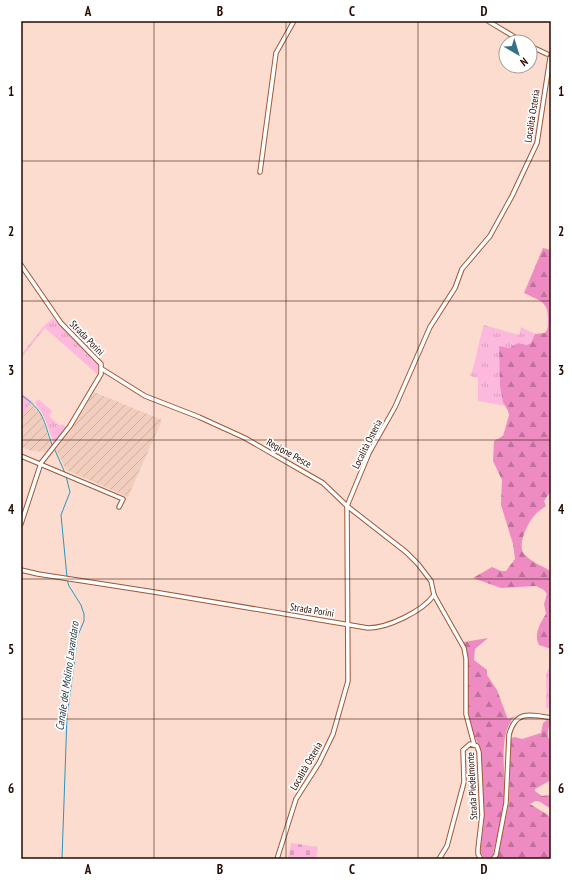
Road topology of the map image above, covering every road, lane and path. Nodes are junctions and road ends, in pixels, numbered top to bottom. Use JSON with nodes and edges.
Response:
{"nodes":[{"id":1,"x":294,"y":21,"type":"edge"},
{"id":2,"x":488,"y":21,"type":"edge"},
{"id":3,"x":510,"y":34,"type":"edge"},
{"id":4,"x":538,"y":49,"type":"edge"},
{"id":5,"x":549,"y":53,"type":"edge"},
{"id":6,"x":551,"y":58,"type":"edge"},
{"id":7,"x":260,"y":172,"type":"dead end"},
{"id":8,"x":21,"y":265,"type":"edge"},
{"id":9,"x":102,"y":369,"type":"junction"},
{"id":10,"x":21,"y":456,"type":"edge"},
{"id":11,"x":41,"y":464,"type":"junction"},
{"id":12,"x":347,"y":506,"type":"junction"},
{"id":13,"x":120,"y":507,"type":"dead end"},
{"id":14,"x":21,"y":524,"type":"edge"},
{"id":15,"x":21,"y":570,"type":"edge"},
{"id":16,"x":434,"y":595,"type":"junction"},
{"id":17,"x":348,"y":624,"type":"junction"},
{"id":18,"x":551,"y":718,"type":"edge"},
{"id":19,"x":474,"y":744,"type":"junction"},
{"id":20,"x":276,"y":859,"type":"edge"},
{"id":21,"x":439,"y":859,"type":"edge"},
{"id":22,"x":481,"y":859,"type":"edge"},
{"id":23,"x":493,"y":859,"type":"edge"}],
"edges":[{"from":1,"to":7,"type":"street"},
{"from":2,"to":3,"type":"street"},
{"from":4,"to":5,"type":"street"},
{"from":5,"to":6,"type":"street"},
{"from":6,"to":12,"type":"street","name":"Località Osteria"},
{"from":8,"to":9,"type":"street","name":"Strada Porini"},
{"from":9,"to":11,"type":"street","name":"Strada Porini"},
{"from":9,"to":12,"type":"street","name":"Regione Pesce"},
{"from":10,"to":11,"type":"street"},
{"from":11,"to":13,"type":"street"},
{"from":11,"to":14,"type":"street","name":"Strada Porini"},
{"from":12,"to":16,"type":"street","name":"Regione Pesce"},
{"from":12,"to":17,"type":"street","name":"Località Osteria"},
{"from":15,"to":17,"type":"street","name":"Strada Porini"},
{"from":16,"to":17,"type":"street","name":"Strada Porini"},
{"from":16,"to":19,"type":"street"},
{"from":17,"to":20,"type":"street","name":"Località Osteria"},
{"from":18,"to":23,"type":"street"},
{"from":19,"to":21,"type":"street","name":"Strada Piedelmonte"},
{"from":19,"to":22,"type":"street","name":"Strada Piedelmonte"}]}
